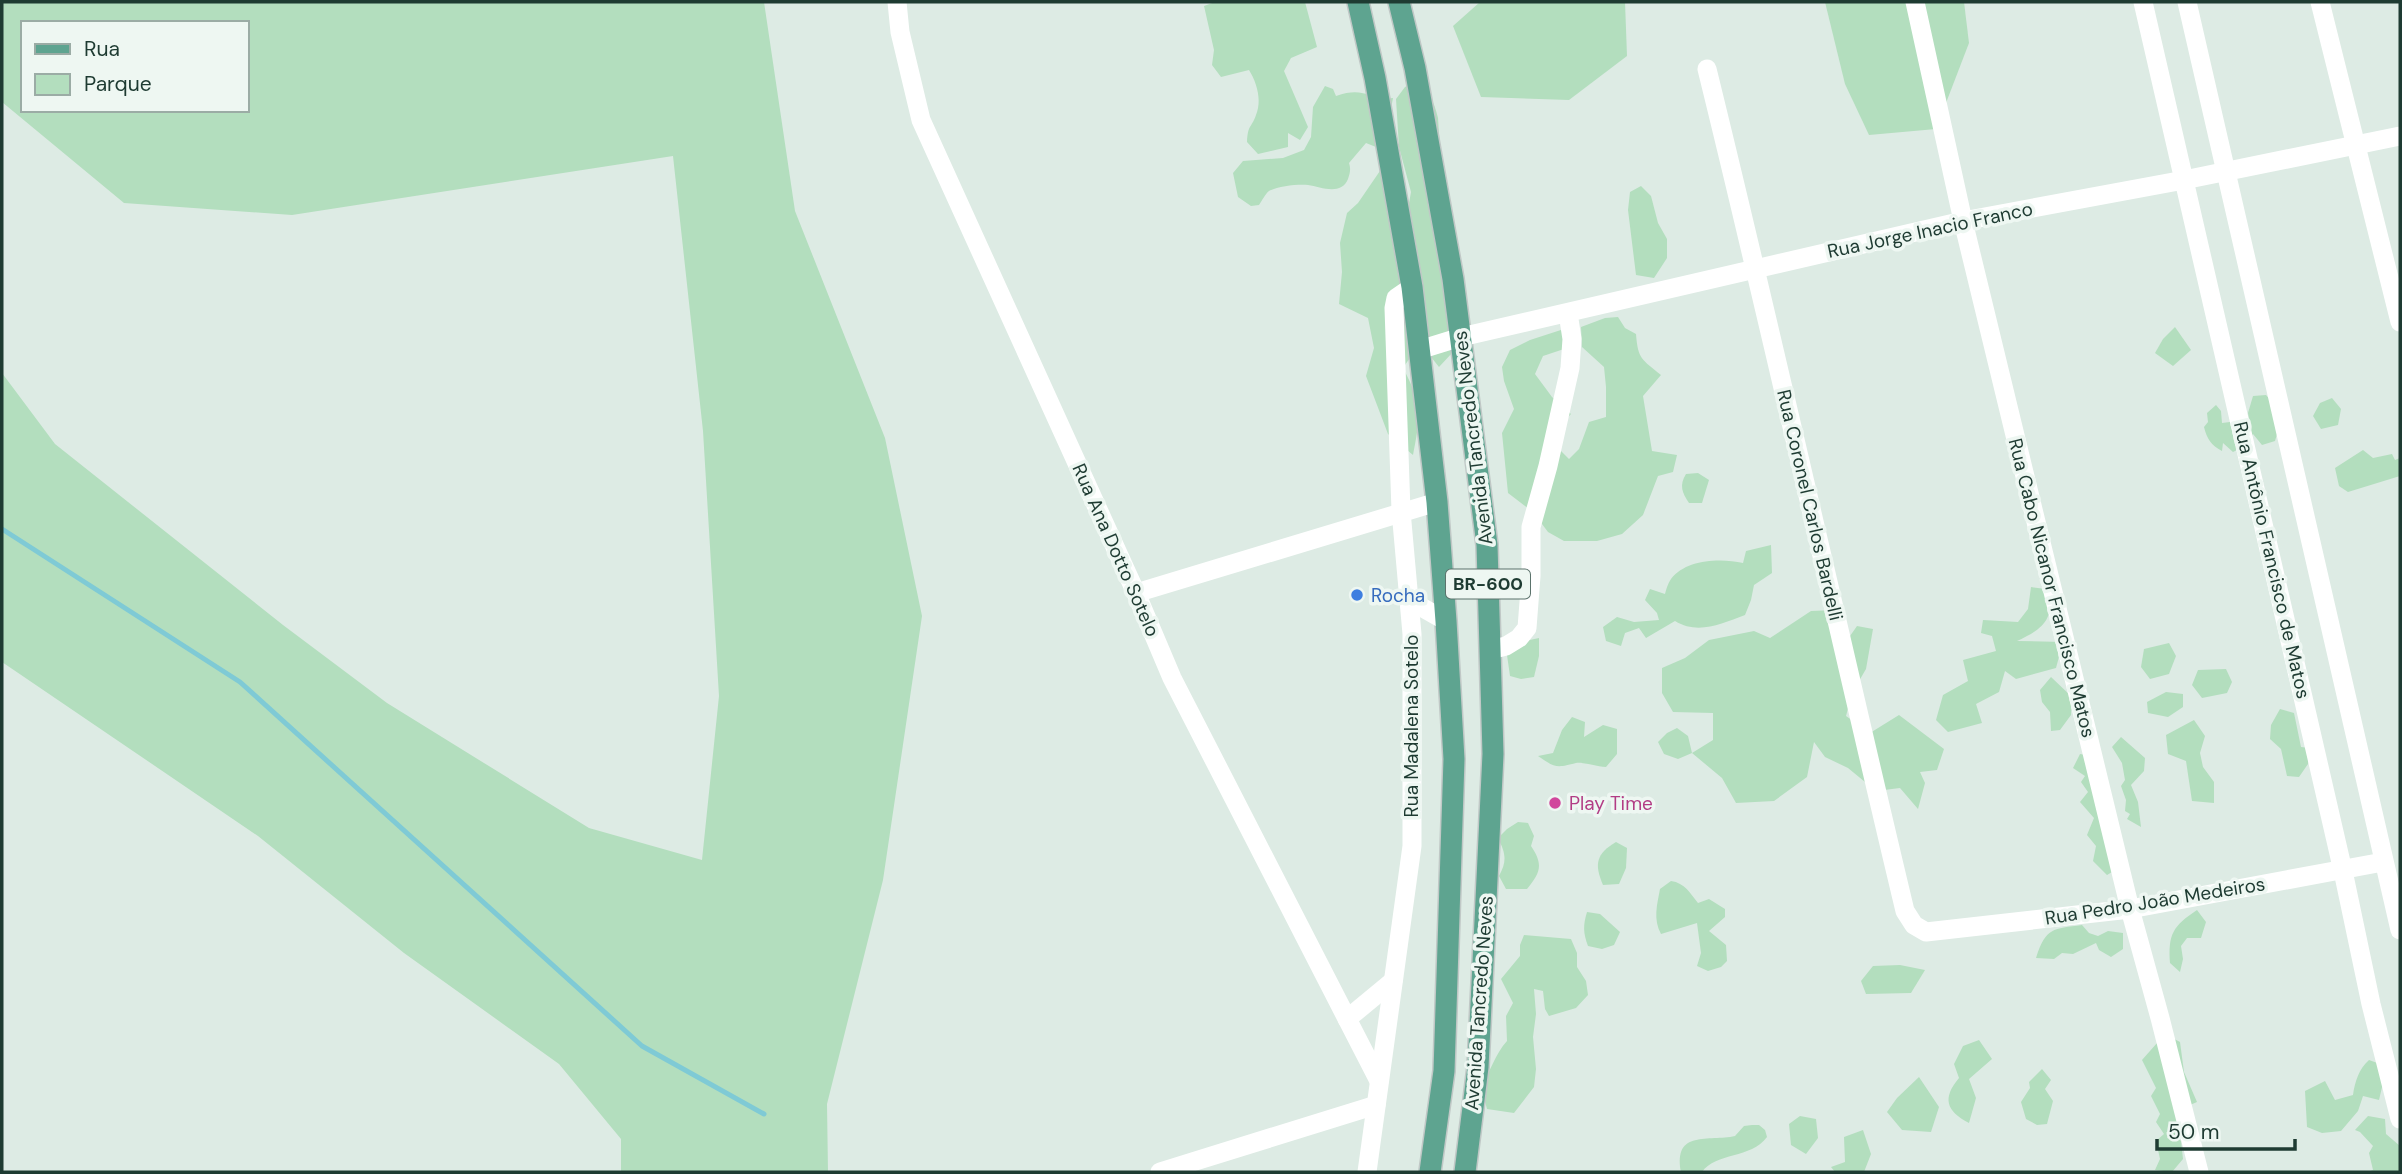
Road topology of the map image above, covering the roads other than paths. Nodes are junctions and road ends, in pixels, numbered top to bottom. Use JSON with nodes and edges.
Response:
{"nodes":[{"id":1,"x":897,"y":2,"type":"edge"},
{"id":2,"x":1359,"y":2,"type":"edge"},
{"id":3,"x":1399,"y":2,"type":"edge"},
{"id":4,"x":1915,"y":2,"type":"edge"},
{"id":5,"x":2143,"y":2,"type":"edge"},
{"id":6,"x":2187,"y":2,"type":"edge"},
{"id":7,"x":2320,"y":2,"type":"edge"},
{"id":8,"x":1707,"y":69,"type":"dead end"},
{"id":9,"x":2400,"y":136,"type":"edge"},
{"id":10,"x":2357,"y":145,"type":"junction"},
{"id":11,"x":2224,"y":172,"type":"junction"},
{"id":12,"x":2184,"y":180,"type":"junction"},
{"id":13,"x":1963,"y":222,"type":"junction"},
{"id":14,"x":1756,"y":269,"type":"junction"},
{"id":15,"x":1412,"y":287,"type":"junction"},
{"id":16,"x":1568,"y":313,"type":"junction"},
{"id":17,"x":2400,"y":322,"type":"edge"},
{"id":18,"x":1461,"y":337,"type":"junction"},
{"id":19,"x":1419,"y":350,"type":"junction"},
{"id":20,"x":1437,"y":502,"type":"junction"},
{"id":21,"x":1401,"y":511,"type":"junction"},
{"id":22,"x":1136,"y":593,"type":"junction"},
{"id":23,"x":1409,"y":600,"type":"junction"},
{"id":24,"x":1446,"y":621,"type":"junction"},
{"id":25,"x":1490,"y":650,"type":"junction"},
{"id":26,"x":2383,"y":862,"type":"junction"},
{"id":27,"x":2343,"y":871,"type":"junction"},
{"id":28,"x":2130,"y":909,"type":"junction"},
{"id":29,"x":2400,"y":930,"type":"edge"},
{"id":30,"x":1926,"y":932,"type":"joint"},
{"id":31,"x":1393,"y":981,"type":"junction"},
{"id":32,"x":1347,"y":1019,"type":"junction"},
{"id":33,"x":1379,"y":1081,"type":"junction"},
{"id":34,"x":1376,"y":1105,"type":"junction"},
{"id":35,"x":2400,"y":1119,"type":"edge"},
{"id":36,"x":1468,"y":1147,"type":"junction"},
{"id":37,"x":1160,"y":1172,"type":"edge"},
{"id":38,"x":1367,"y":1172,"type":"edge"},
{"id":39,"x":1430,"y":1172,"type":"edge"},
{"id":40,"x":1465,"y":1172,"type":"edge"},
{"id":41,"x":1474,"y":1172,"type":"edge"},
{"id":42,"x":2199,"y":1172,"type":"edge"}],
"edges":[{"from":1,"to":22,"type":"street","name":"Rua Ana Dotto Sotelo"},
{"from":2,"to":15,"type":"main road","name":"Avenida Tancredo Neves","number":"BR-600"},
{"from":3,"to":18,"type":"main road","name":"Avenida Tancredo Neves","number":"BR-600"},
{"from":4,"to":13,"type":"street","name":"Rua Cabo Nicanor Francisco Matos"},
{"from":5,"to":12,"type":"street","name":"Rua Antônio Francisco de Matos"},
{"from":6,"to":11,"type":"street","name":"Rua Antônio Francisco de Matos"},
{"from":7,"to":10,"type":"street"},
{"from":8,"to":14,"type":"street","name":"Rua Coronel Carlos Bardelli"},
{"from":9,"to":10,"type":"street","name":"Rua Jorge Inacio Franco"},
{"from":10,"to":11,"type":"street","name":"Rua Jorge Inacio Franco"},
{"from":10,"to":17,"type":"street"},
{"from":11,"to":12,"type":"street","name":"Rua Jorge Inacio Franco"},
{"from":11,"to":26,"type":"street","name":"Rua Antônio Francisco de Matos"},
{"from":12,"to":13,"type":"street","name":"Rua Jorge Inacio Franco"},
{"from":12,"to":27,"type":"street","name":"Rua Antônio Francisco de Matos"},
{"from":13,"to":14,"type":"street","name":"Rua Jorge Inacio Franco"},
{"from":13,"to":28,"type":"street","name":"Rua Cabo Nicanor Francisco Matos"},
{"from":14,"to":16,"type":"street","name":"Rua Jorge Inacio Franco"},
{"from":14,"to":30,"type":"street","name":"Rua Coronel Carlos Bardelli"},
{"from":15,"to":19,"type":"main road","name":"Avenida Tancredo Neves","number":"BR-600"},
{"from":15,"to":21,"type":"street","name":"Rua Madalena Sotelo"},
{"from":16,"to":18,"type":"street","name":"Rua Jorge Inacio Franco"},
{"from":16,"to":25,"type":"street"},
{"from":18,"to":19,"type":"street","name":"Rua Jorge Inacio Franco"},
{"from":18,"to":25,"type":"main road","name":"Avenida Tancredo Neves","number":"BR-600"},
{"from":19,"to":20,"type":"main road","name":"Avenida Tancredo Neves","number":"BR-600"},
{"from":20,"to":21,"type":"street"},
{"from":20,"to":24,"type":"main road","name":"Avenida Tancredo Neves","number":"BR-600"},
{"from":21,"to":22,"type":"street"},
{"from":21,"to":23,"type":"street","name":"Rua Madalena Sotelo"},
{"from":22,"to":32,"type":"street","name":"Rua Ana Dotto Sotelo"},
{"from":23,"to":24,"type":"street"},
{"from":23,"to":31,"type":"street","name":"Rua Madalena Sotelo"},
{"from":24,"to":39,"type":"main road","name":"Avenida Tancredo Neves","number":"BR-600"},
{"from":25,"to":36,"type":"main road","name":"Avenida Tancredo Neves","number":"BR-600"},
{"from":26,"to":27,"type":"street","name":"Rua Pedro João Medeiros"},
{"from":26,"to":29,"type":"street","name":"Rua Antônio Francisco de Matos"},
{"from":27,"to":28,"type":"street","name":"Rua Pedro João Medeiros"},
{"from":27,"to":35,"type":"street","name":"Rua Antônio Francisco de Matos"},
{"from":28,"to":30,"type":"street","name":"Rua Pedro João Medeiros"},
{"from":28,"to":42,"type":"street","name":"Rua Cabo Nicanor Francisco Matos"},
{"from":31,"to":32,"type":"street"},
{"from":31,"to":33,"type":"street","name":"Rua Madalena Sotelo"},
{"from":32,"to":33,"type":"street","name":"Rua Ana Dotto Sotelo"},
{"from":33,"to":34,"type":"street","name":"Rua Madalena Sotelo"},
{"from":34,"to":37,"type":"street"},
{"from":34,"to":38,"type":"street","name":"Rua Madalena Sotelo"},
{"from":36,"to":40,"type":"main road","name":"Avenida Tancredo Neves","number":"BR-600"},
{"from":36,"to":41,"type":"main road"}]}
